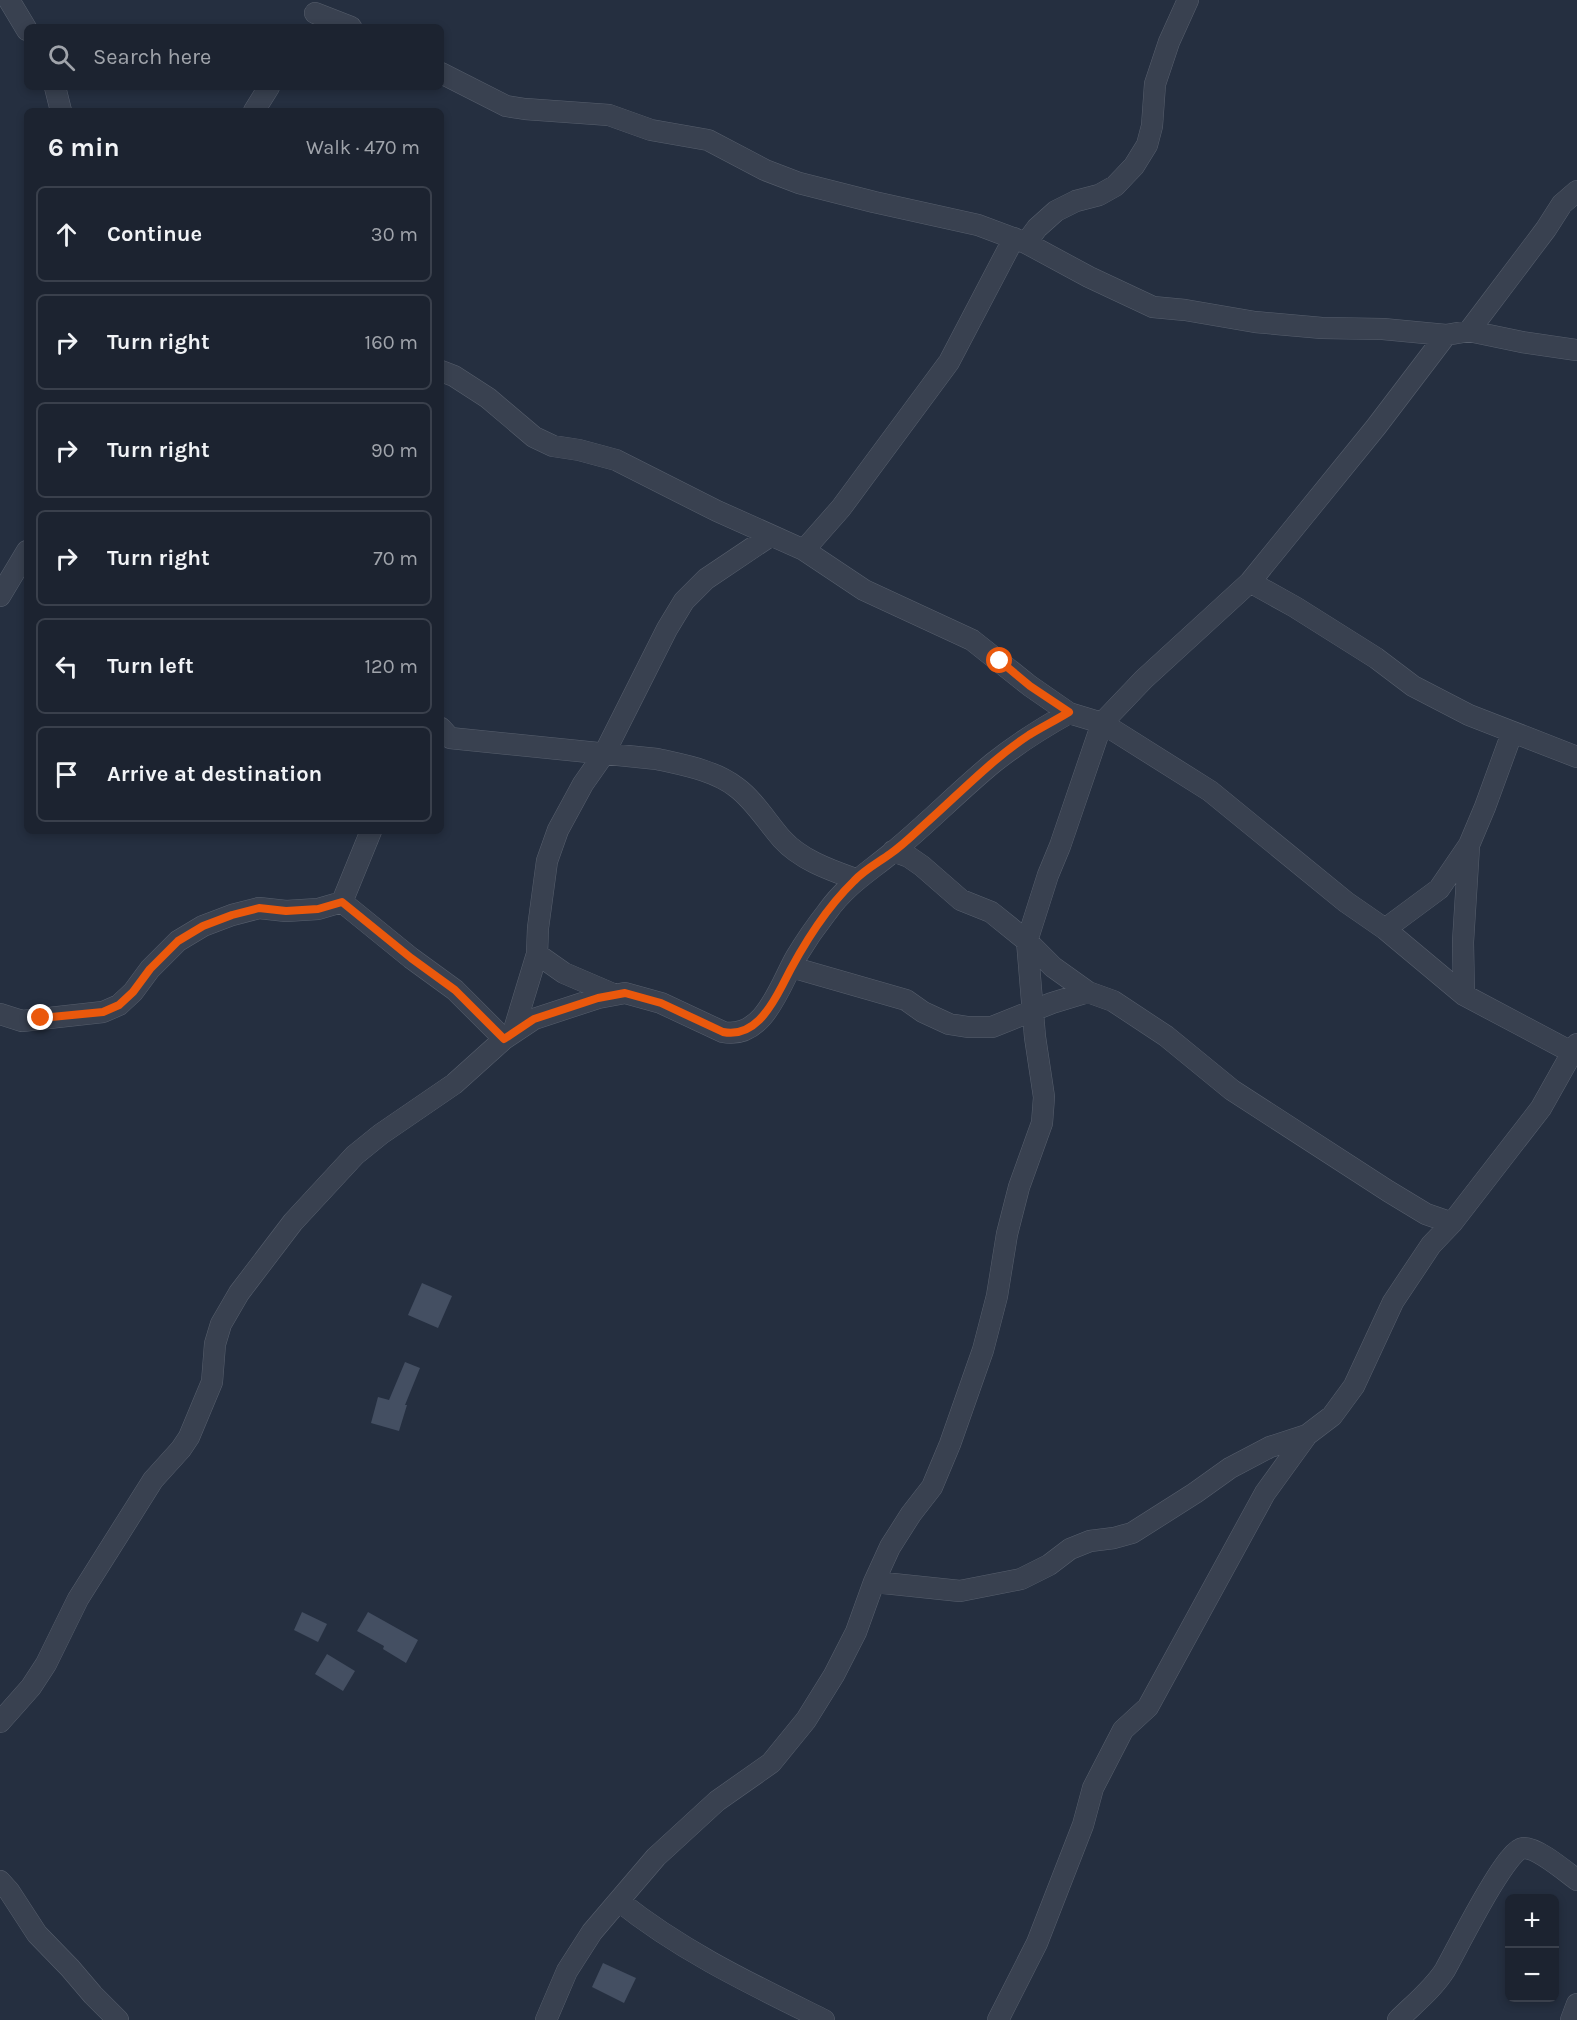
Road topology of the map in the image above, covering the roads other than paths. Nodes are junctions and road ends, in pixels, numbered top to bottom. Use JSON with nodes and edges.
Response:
{"nodes":[{"id":1,"x":9,"y":0,"type":"edge"},
{"id":2,"x":1188,"y":0,"type":"edge"},
{"id":3,"x":314,"y":13,"type":"edge"},
{"id":4,"x":343,"y":24,"type":"edge"},
{"id":5,"x":24,"y":25,"type":"edge"},
{"id":6,"x":444,"y":75,"type":"edge"},
{"id":7,"x":56,"y":90,"type":"edge"},
{"id":8,"x":267,"y":90,"type":"edge"},
{"id":9,"x":60,"y":108,"type":"edge"},
{"id":10,"x":256,"y":108,"type":"edge"},
{"id":11,"x":1577,"y":191,"type":"edge"},
{"id":12,"x":1020,"y":241,"type":"junction"},
{"id":13,"x":1469,"y":331,"type":"junction"},
{"id":14,"x":1446,"y":335,"type":"junction"},
{"id":15,"x":1577,"y":350,"type":"edge"},
{"id":16,"x":444,"y":372,"type":"edge"},
{"id":17,"x":770,"y":536,"type":"junction"},
{"id":18,"x":804,"y":550,"type":"junction"},
{"id":19,"x":24,"y":556,"type":"edge"},
{"id":20,"x":1250,"y":582,"type":"junction"},
{"id":21,"x":0,"y":596,"type":"edge"},
{"id":22,"x":1069,"y":712,"type":"junction"},
{"id":23,"x":1101,"y":723,"type":"junction"},
{"id":24,"x":1512,"y":733,"type":"junction"},
{"id":25,"x":444,"y":737,"type":"edge"},
{"id":26,"x":604,"y":754,"type":"junction"},
{"id":27,"x":1577,"y":757,"type":"edge"},
{"id":28,"x":370,"y":834,"type":"edge"},
{"id":29,"x":1469,"y":845,"type":"junction"},
{"id":30,"x":893,"y":851,"type":"junction"},
{"id":31,"x":855,"y":879,"type":"junction"},
{"id":32,"x":342,"y":902,"type":"junction"},
{"id":33,"x":1386,"y":929,"type":"junction"},
{"id":34,"x":1027,"y":941,"type":"junction"},
{"id":35,"x":537,"y":954,"type":"junction"},
{"id":36,"x":791,"y":967,"type":"junction"},
{"id":37,"x":1088,"y":992,"type":"junction"},
{"id":38,"x":613,"y":994,"type":"junction"},
{"id":39,"x":1464,"y":995,"type":"junction"},
{"id":40,"x":1033,"y":1012,"type":"junction"},
{"id":41,"x":0,"y":1014,"type":"edge"},
{"id":42,"x":508,"y":1036,"type":"junction"},
{"id":43,"x":1575,"y":1051,"type":"edge"},
{"id":44,"x":1452,"y":1223,"type":"junction"},
{"id":45,"x":1307,"y":1435,"type":"junction"},
{"id":46,"x":874,"y":1582,"type":"junction"},
{"id":47,"x":0,"y":1722,"type":"edge"},
{"id":48,"x":1577,"y":1880,"type":"edge"},
{"id":49,"x":0,"y":1881,"type":"edge"},
{"id":50,"x":619,"y":1901,"type":"junction"},
{"id":51,"x":1577,"y":2004,"type":"edge"},
{"id":52,"x":1007,"y":2018,"type":"edge"},
{"id":53,"x":118,"y":2020,"type":"edge"},
{"id":54,"x":546,"y":2020,"type":"edge"},
{"id":55,"x":824,"y":2020,"type":"edge"},
{"id":56,"x":1398,"y":2020,"type":"edge"},
{"id":57,"x":1571,"y":2020,"type":"edge"}],
"edges":[{"from":1,"to":5,"type":"street"},
{"from":2,"to":12,"type":"street"},
{"from":3,"to":4,"type":"street"},
{"from":6,"to":12,"type":"street"},
{"from":7,"to":9,"type":"street"},
{"from":8,"to":10,"type":"street"},
{"from":11,"to":13,"type":"street"},
{"from":12,"to":14,"type":"street"},
{"from":12,"to":18,"type":"street"},
{"from":13,"to":14,"type":"street"},
{"from":13,"to":15,"type":"street"},
{"from":14,"to":20,"type":"street"},
{"from":16,"to":17,"type":"street"},
{"from":17,"to":18,"type":"street"},
{"from":17,"to":26,"type":"street"},
{"from":18,"to":22,"type":"street"},
{"from":19,"to":21,"type":"street"},
{"from":20,"to":23,"type":"street"},
{"from":20,"to":24,"type":"street"},
{"from":22,"to":23,"type":"street"},
{"from":22,"to":30,"type":"street"},
{"from":23,"to":33,"type":"street"},
{"from":23,"to":34,"type":"street"},
{"from":24,"to":27,"type":"street"},
{"from":24,"to":29,"type":"street"},
{"from":25,"to":26,"type":"street"},
{"from":26,"to":31,"type":"street"},
{"from":26,"to":35,"type":"street"},
{"from":28,"to":32,"type":"street"},
{"from":29,"to":33,"type":"street"},
{"from":29,"to":39,"type":"street"},
{"from":30,"to":31,"type":"street"},
{"from":30,"to":34,"type":"street"},
{"from":31,"to":36,"type":"street"},
{"from":32,"to":41,"type":"street"},
{"from":32,"to":42,"type":"street"},
{"from":33,"to":39,"type":"street"},
{"from":34,"to":37,"type":"street"},
{"from":34,"to":40,"type":"street"},
{"from":35,"to":38,"type":"street"},
{"from":35,"to":42,"type":"street"},
{"from":36,"to":38,"type":"street"},
{"from":36,"to":40,"type":"street"},
{"from":37,"to":40,"type":"street"},
{"from":37,"to":44,"type":"street"},
{"from":38,"to":42,"type":"street"},
{"from":39,"to":43,"type":"street"},
{"from":40,"to":46,"type":"street"},
{"from":42,"to":47,"type":"street"},
{"from":43,"to":44,"type":"street"},
{"from":44,"to":45,"type":"street"},
{"from":45,"to":46,"type":"street"},
{"from":45,"to":52,"type":"street"},
{"from":46,"to":50,"type":"street"},
{"from":48,"to":56,"type":"street"},
{"from":49,"to":53,"type":"street"},
{"from":50,"to":54,"type":"street"},
{"from":50,"to":55,"type":"street"},
{"from":51,"to":57,"type":"street"}]}
